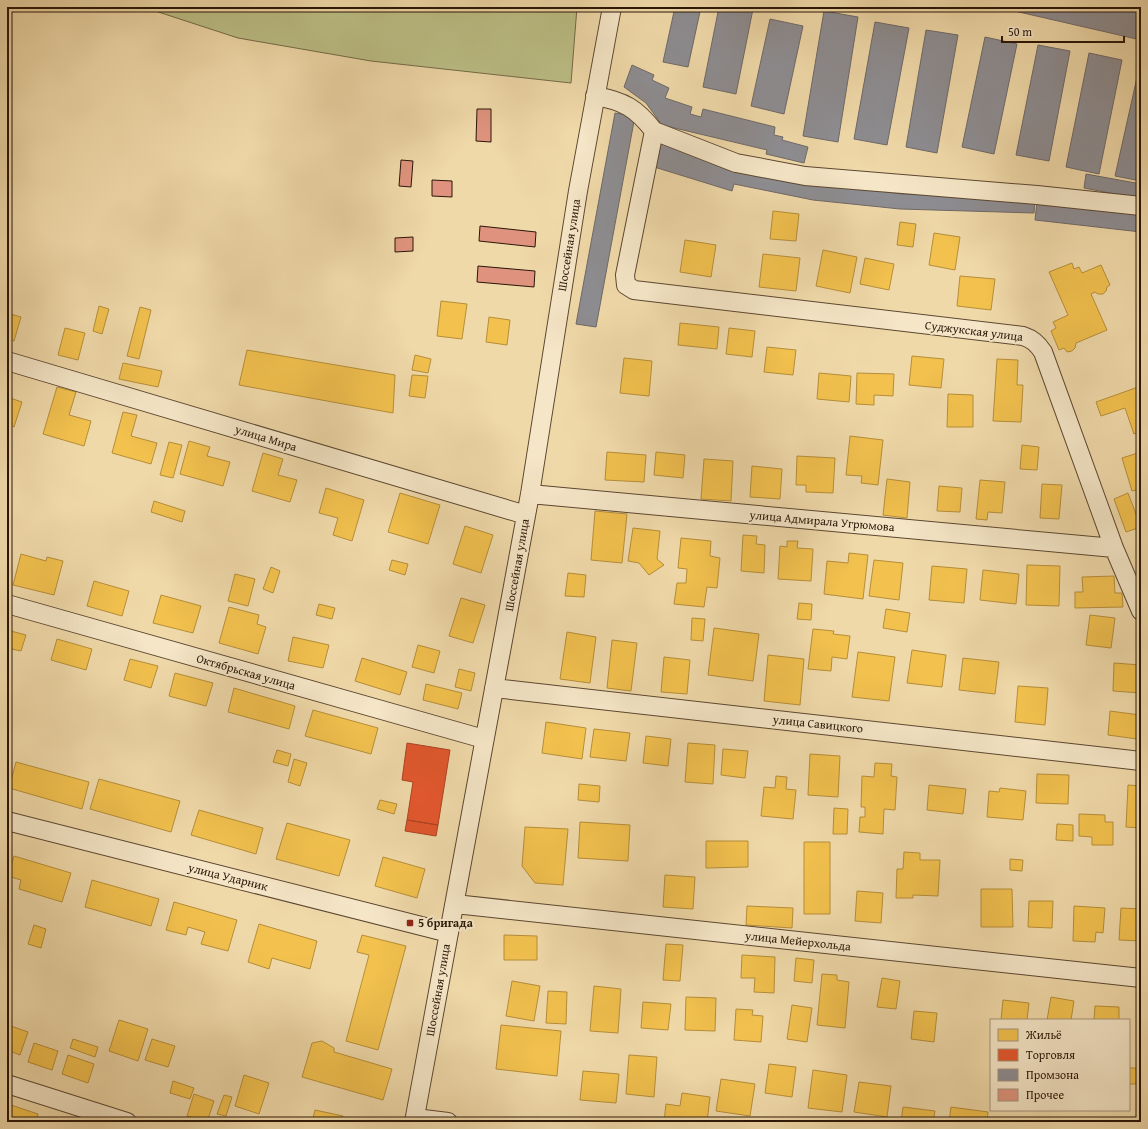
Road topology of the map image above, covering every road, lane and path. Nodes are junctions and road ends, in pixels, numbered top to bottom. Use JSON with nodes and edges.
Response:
{"nodes":[{"id":1,"x":612,"y":7,"type":"edge"},
{"id":2,"x":595,"y":96,"type":"junction"},
{"id":3,"x":654,"y":131,"type":"junction"},
{"id":4,"x":1141,"y":206,"type":"edge"},
{"id":5,"x":7,"y":361,"type":"edge"},
{"id":6,"x":530,"y":494,"type":"junction"},
{"id":7,"x":526,"y":515,"type":"junction"},
{"id":8,"x":1114,"y":548,"type":"junction"},
{"id":9,"x":7,"y":604,"type":"edge"},
{"id":10,"x":1141,"y":610,"type":"edge"},
{"id":11,"x":494,"y":688,"type":"junction"},
{"id":12,"x":484,"y":739,"type":"junction"},
{"id":13,"x":1141,"y":761,"type":"edge"},
{"id":14,"x":7,"y":821,"type":"edge"},
{"id":15,"x":455,"y":904,"type":"junction"},
{"id":16,"x":449,"y":933,"type":"junction"},
{"id":17,"x":1141,"y":978,"type":"edge"},
{"id":18,"x":7,"y":1084,"type":"edge"},
{"id":19,"x":414,"y":1120,"type":"edge"},
{"id":20,"x":127,"y":1122,"type":"edge"},
{"id":21,"x":448,"y":1122,"type":"edge"}],
"edges":[{"from":1,"to":2,"type":"street","name":"Шоссейная улица"},
{"from":2,"to":3,"type":"street"},
{"from":2,"to":6,"type":"street","name":"Шоссейная улица"},
{"from":3,"to":4,"type":"street"},
{"from":3,"to":8,"type":"street","name":"Суджукская улица"},
{"from":5,"to":7,"type":"street","name":"улица Мира"},
{"from":6,"to":7,"type":"street","name":"Шоссейная улица"},
{"from":6,"to":8,"type":"street","name":"улица Адмирала Угрюмова"},
{"from":7,"to":11,"type":"street","name":"Шоссейная улица"},
{"from":8,"to":10,"type":"street","name":"Суджукская улица"},
{"from":9,"to":12,"type":"street","name":"Октябрьская улица"},
{"from":11,"to":12,"type":"street","name":"Шоссейная улица"},
{"from":11,"to":13,"type":"street","name":"улица Савицкого"},
{"from":12,"to":15,"type":"street","name":"Шоссейная улица"},
{"from":14,"to":16,"type":"street","name":"улица Ударник"},
{"from":15,"to":16,"type":"street","name":"Шоссейная улица"},
{"from":15,"to":17,"type":"street","name":"улица Мейерхольда"},
{"from":16,"to":19,"type":"street","name":"Шоссейная улица"},
{"from":18,"to":20,"type":"street"},
{"from":19,"to":21,"type":"street"}]}
